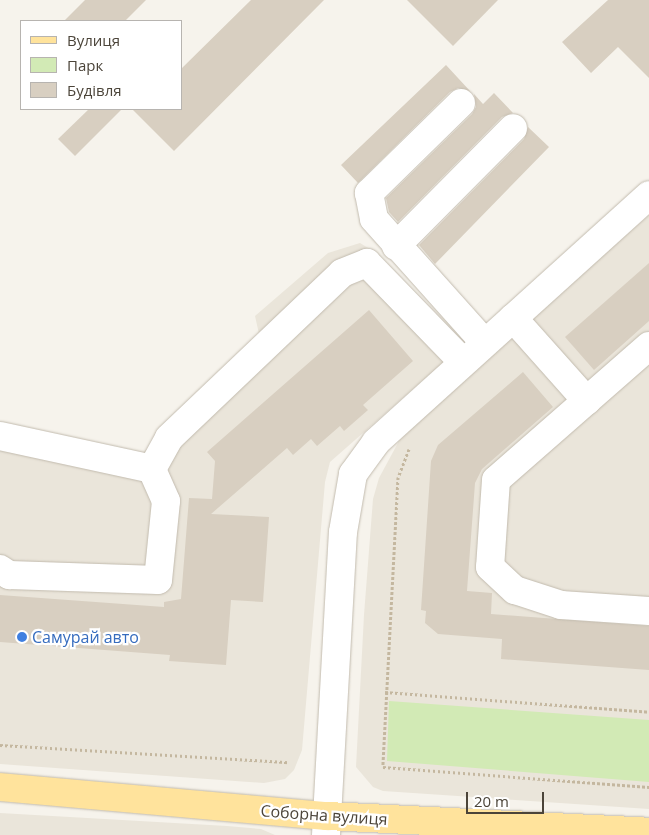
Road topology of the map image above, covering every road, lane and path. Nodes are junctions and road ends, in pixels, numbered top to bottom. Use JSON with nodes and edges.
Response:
{"nodes":[{"id":1,"x":461,"y":103,"type":"dead end"},
{"id":2,"x":513,"y":128,"type":"dead end"},
{"id":3,"x":649,"y":195,"type":"edge"},
{"id":4,"x":396,"y":246,"type":"junction"},
{"id":5,"x":514,"y":318,"type":"junction"},
{"id":6,"x":486,"y":342,"type":"junction"},
{"id":7,"x":649,"y":346,"type":"edge"},
{"id":8,"x":464,"y":362,"type":"junction"},
{"id":9,"x":587,"y":401,"type":"junction"},
{"id":10,"x":0,"y":436,"type":"edge"},
{"id":11,"x":415,"y":440,"type":"dead end"},
{"id":12,"x":152,"y":469,"type":"junction"},
{"id":13,"x":0,"y":569,"type":"edge"},
{"id":14,"x":649,"y":611,"type":"edge"},
{"id":15,"x":385,"y":692,"type":"junction"},
{"id":16,"x":649,"y":712,"type":"edge"},
{"id":17,"x":0,"y":745,"type":"edge"},
{"id":18,"x":288,"y":762,"type":"dead end"},
{"id":19,"x":0,"y":787,"type":"edge"},
{"id":20,"x":649,"y":787,"type":"edge"},
{"id":21,"x":327,"y":826,"type":"edge"},
{"id":22,"x":649,"y":832,"type":"edge"}],
"edges":[{"from":1,"to":4,"type":"street"},
{"from":2,"to":4,"type":"street"},
{"from":3,"to":5,"type":"street"},
{"from":4,"to":6,"type":"street"},
{"from":5,"to":6,"type":"street"},
{"from":5,"to":9,"type":"street"},
{"from":6,"to":8,"type":"street"},
{"from":7,"to":9,"type":"street"},
{"from":8,"to":12,"type":"street"},
{"from":8,"to":21,"type":"street"},
{"from":9,"to":14,"type":"street"},
{"from":10,"to":12,"type":"street"},
{"from":11,"to":15,"type":"path"},
{"from":12,"to":13,"type":"street"},
{"from":15,"to":16,"type":"path"},
{"from":15,"to":20,"type":"path"},
{"from":17,"to":18,"type":"path"},
{"from":19,"to":21,"type":"main road","name":"Соборна вулиця"},
{"from":21,"to":22,"type":"main road","name":"Соборна вулиця"}]}
